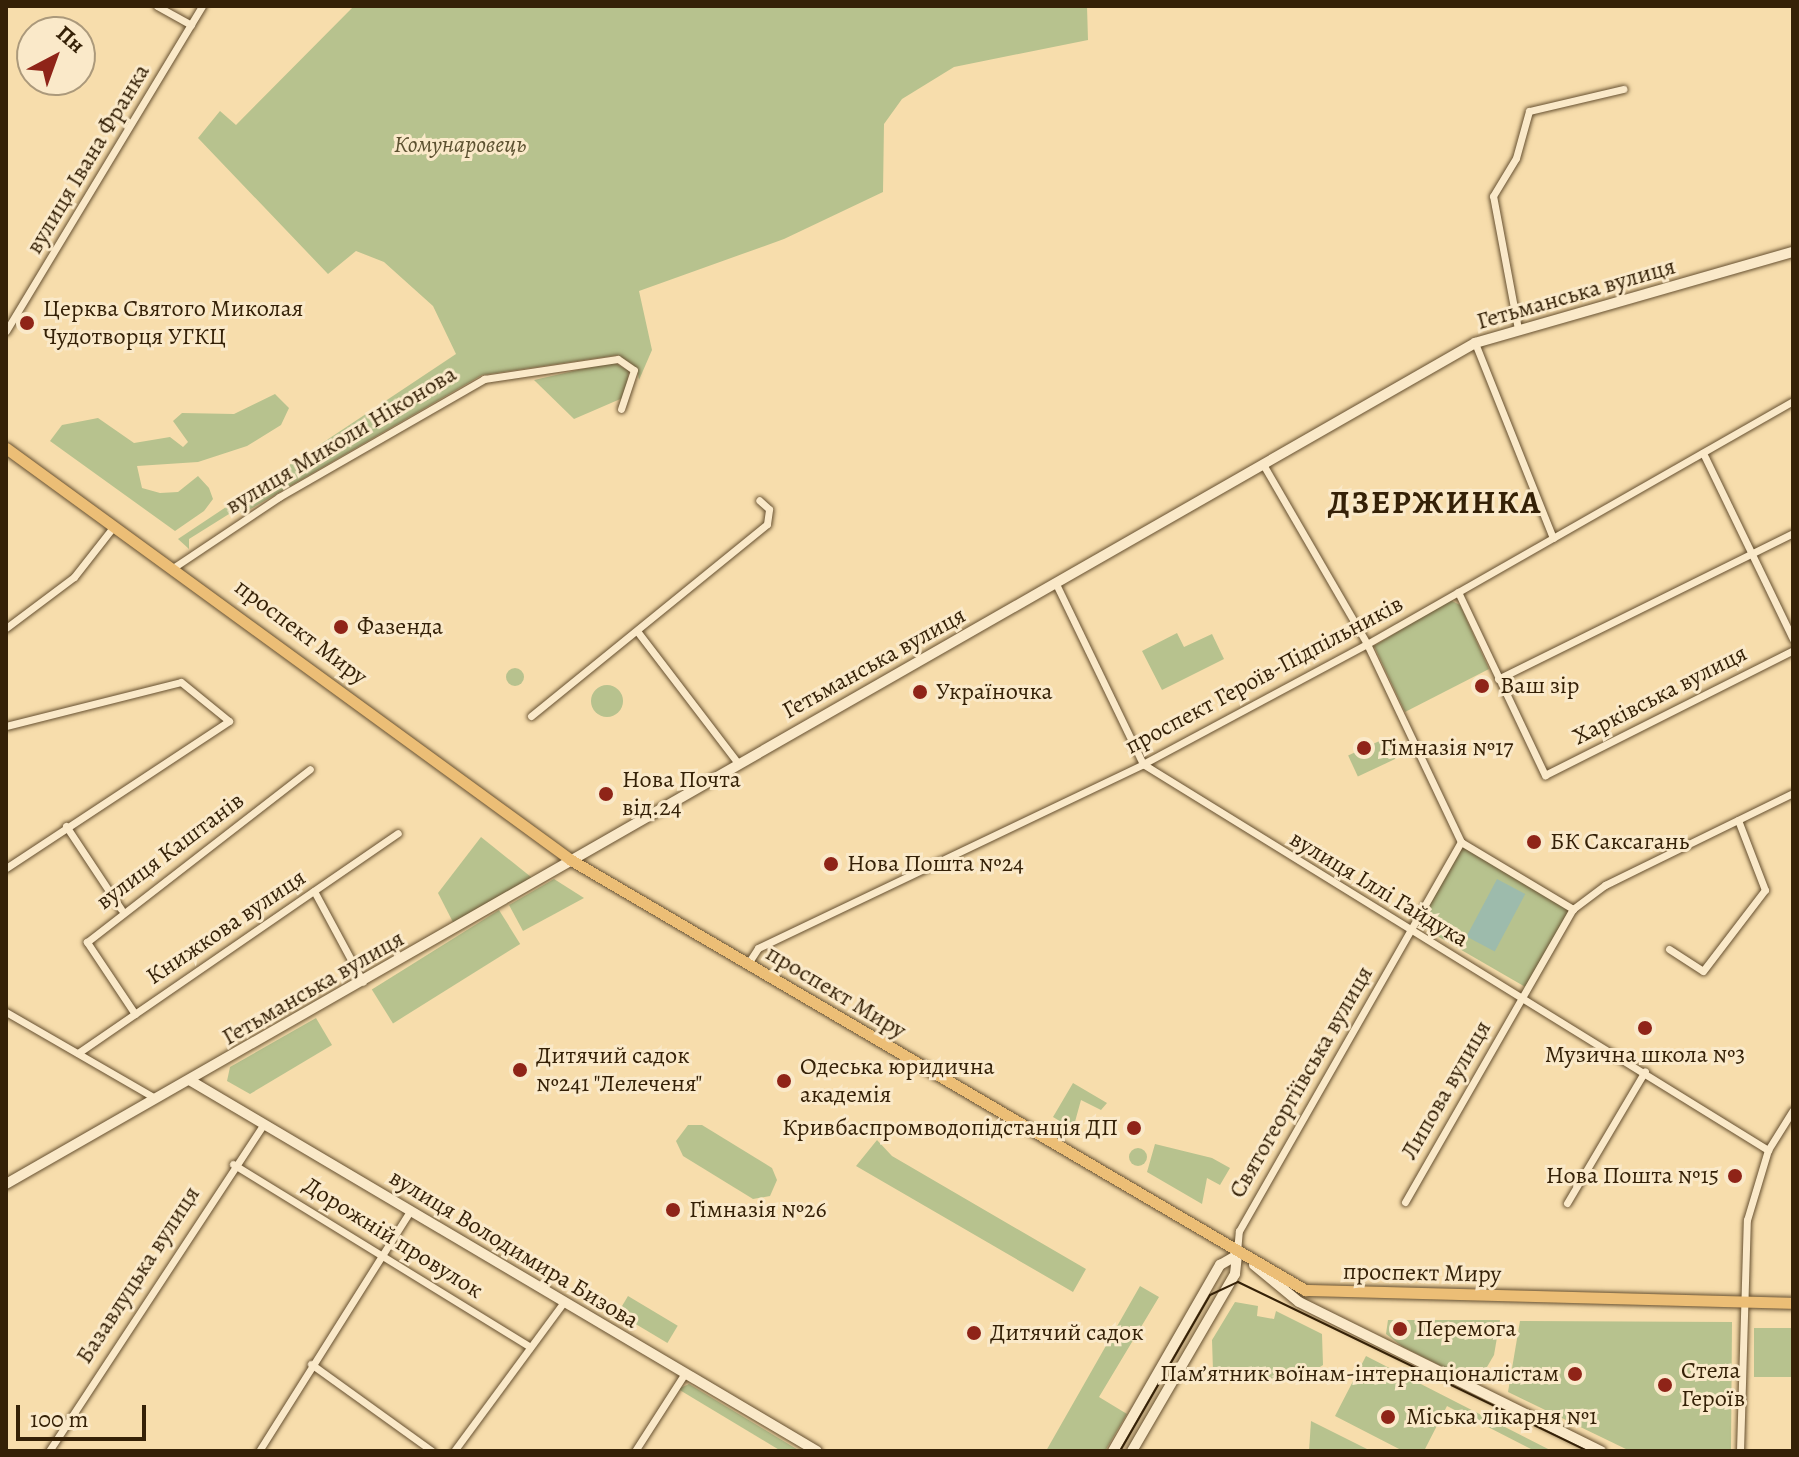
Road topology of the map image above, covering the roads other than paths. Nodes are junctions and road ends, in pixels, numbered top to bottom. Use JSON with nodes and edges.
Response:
{"nodes":[{"id":1,"x":157,"y":6,"type":"edge"},
{"id":2,"x":202,"y":6,"type":"edge"},
{"id":3,"x":191,"y":25,"type":"junction"},
{"id":4,"x":1623,"y":89,"type":"dead end"},
{"id":5,"x":1793,"y":252,"type":"edge"},
{"id":6,"x":1518,"y":329,"type":"junction"},
{"id":7,"x":6,"y":331,"type":"edge"},
{"id":8,"x":1475,"y":343,"type":"junction"},
{"id":9,"x":1793,"y":401,"type":"edge"},
{"id":10,"x":621,"y":409,"type":"dead end"},
{"id":11,"x":6,"y":448,"type":"edge"},
{"id":12,"x":1703,"y":453,"type":"junction"},
{"id":13,"x":1264,"y":466,"type":"junction"},
{"id":14,"x":759,"y":500,"type":"dead end"},
{"id":15,"x":116,"y":522,"type":"junction"},
{"id":16,"x":1793,"y":533,"type":"edge"},
{"id":17,"x":1553,"y":538,"type":"junction"},
{"id":18,"x":1748,"y":555,"type":"junction"},
{"id":19,"x":176,"y":566,"type":"junction"},
{"id":20,"x":1056,"y":584,"type":"junction"},
{"id":21,"x":1458,"y":592,"type":"junction"},
{"id":22,"x":6,"y":628,"type":"edge"},
{"id":23,"x":637,"y":631,"type":"junction"},
{"id":24,"x":1793,"y":639,"type":"edge"},
{"id":25,"x":1367,"y":644,"type":"junction"},
{"id":26,"x":1793,"y":650,"type":"edge"},
{"id":27,"x":1498,"y":679,"type":"junction"},
{"id":28,"x":531,"y":716,"type":"dead end"},
{"id":29,"x":6,"y":726,"type":"edge"},
{"id":30,"x":737,"y":762,"type":"junction"},
{"id":31,"x":1143,"y":764,"type":"junction"},
{"id":32,"x":310,"y":769,"type":"dead end"},
{"id":33,"x":1793,"y":793,"type":"edge"},
{"id":34,"x":1738,"y":820,"type":"junction"},
{"id":35,"x":66,"y":826,"type":"junction"},
{"id":36,"x":398,"y":833,"type":"dead end"},
{"id":37,"x":1461,"y":842,"type":"junction"},
{"id":38,"x":571,"y":860,"type":"junction"},
{"id":39,"x":6,"y":868,"type":"edge"},
{"id":40,"x":314,"y":891,"type":"junction"},
{"id":41,"x":121,"y":909,"type":"junction"},
{"id":42,"x":1573,"y":909,"type":"junction"},
{"id":43,"x":1409,"y":933,"type":"junction"},
{"id":44,"x":1669,"y":949,"type":"dead end"},
{"id":45,"x":747,"y":965,"type":"junction"},
{"id":46,"x":363,"y":982,"type":"junction"},
{"id":47,"x":1523,"y":997,"type":"junction"},
{"id":48,"x":6,"y":1012,"type":"edge"},
{"id":49,"x":135,"y":1014,"type":"junction"},
{"id":50,"x":78,"y":1053,"type":"junction"},
{"id":51,"x":1645,"y":1071,"type":"junction"},
{"id":52,"x":191,"y":1081,"type":"junction"},
{"id":53,"x":155,"y":1098,"type":"junction"},
{"id":54,"x":1793,"y":1110,"type":"edge"},
{"id":55,"x":264,"y":1124,"type":"junction"},
{"id":56,"x":1768,"y":1150,"type":"junction"},
{"id":57,"x":233,"y":1164,"type":"junction"},
{"id":58,"x":6,"y":1184,"type":"edge"},
{"id":59,"x":1405,"y":1202,"type":"dead end"},
{"id":60,"x":1567,"y":1203,"type":"dead end"},
{"id":61,"x":410,"y":1211,"type":"junction"},
{"id":62,"x":382,"y":1254,"type":"junction"},
{"id":63,"x":1237,"y":1255,"type":"junction"},
{"id":64,"x":1254,"y":1265,"type":"junction"},
{"id":65,"x":564,"y":1302,"type":"junction"},
{"id":66,"x":1741,"y":1302,"type":"junction"},
{"id":67,"x":1793,"y":1303,"type":"edge"},
{"id":68,"x":530,"y":1347,"type":"junction"},
{"id":69,"x":311,"y":1364,"type":"junction"},
{"id":70,"x":685,"y":1373,"type":"junction"},
{"id":71,"x":49,"y":1451,"type":"edge"},
{"id":72,"x":259,"y":1451,"type":"edge"},
{"id":73,"x":432,"y":1451,"type":"edge"},
{"id":74,"x":454,"y":1451,"type":"edge"},
{"id":75,"x":635,"y":1451,"type":"edge"},
{"id":76,"x":817,"y":1451,"type":"edge"},
{"id":77,"x":1113,"y":1451,"type":"edge"},
{"id":78,"x":1132,"y":1451,"type":"edge"},
{"id":79,"x":1601,"y":1451,"type":"edge"},
{"id":80,"x":1740,"y":1451,"type":"edge"}],
"edges":[{"from":1,"to":3,"type":"street"},
{"from":2,"to":3,"type":"street","name":"вулиця Івана Франка"},
{"from":3,"to":7,"type":"street","name":"вулиця Івана Франка"},
{"from":4,"to":6,"type":"street"},
{"from":5,"to":6,"type":"street","name":"Гетьманська вулиця"},
{"from":6,"to":8,"type":"street","name":"Гетьманська вулиця"},
{"from":8,"to":13,"type":"street","name":"Гетьманська вулиця"},
{"from":8,"to":17,"type":"street"},
{"from":9,"to":12,"type":"street","name":"проспект Героїв-Підпільників"},
{"from":10,"to":19,"type":"street","name":"вулиця Миколи Ніконова"},
{"from":11,"to":15,"type":"main road","name":"проспект Миру"},
{"from":12,"to":17,"type":"street","name":"проспект Героїв-Підпільників"},
{"from":12,"to":18,"type":"street"},
{"from":13,"to":20,"type":"street","name":"Гетьманська вулиця"},
{"from":13,"to":25,"type":"street"},
{"from":14,"to":23,"type":"street"},
{"from":15,"to":19,"type":"main road","name":"проспект Миру"},
{"from":15,"to":22,"type":"street"},
{"from":16,"to":18,"type":"street"},
{"from":17,"to":21,"type":"street","name":"проспект Героїв-Підпільників"},
{"from":18,"to":24,"type":"street"},
{"from":18,"to":27,"type":"street"},
{"from":19,"to":38,"type":"main road","name":"проспект Миру"},
{"from":20,"to":30,"type":"street","name":"Гетьманська вулиця"},
{"from":20,"to":31,"type":"street"},
{"from":21,"to":25,"type":"street","name":"проспект Героїв-Підпільників"},
{"from":21,"to":27,"type":"street"},
{"from":23,"to":28,"type":"street"},
{"from":23,"to":30,"type":"street"},
{"from":25,"to":31,"type":"street","name":"проспект Героїв-Підпільників"},
{"from":25,"to":37,"type":"street"},
{"from":26,"to":27,"type":"street","name":"Харківська вулиця"},
{"from":29,"to":35,"type":"street"},
{"from":30,"to":38,"type":"street","name":"Гетьманська вулиця"},
{"from":31,"to":43,"type":"street","name":"вулиця Іллі Гайдука"},
{"from":31,"to":45,"type":"street","name":"проспект Героїв-Підпільників"},
{"from":32,"to":41,"type":"street","name":"вулиця Каштанів"},
{"from":33,"to":34,"type":"street"},
{"from":34,"to":42,"type":"street"},
{"from":34,"to":44,"type":"street"},
{"from":35,"to":39,"type":"street"},
{"from":35,"to":41,"type":"street"},
{"from":36,"to":40,"type":"street","name":"Книжкова вулиця"},
{"from":37,"to":42,"type":"street"},
{"from":37,"to":43,"type":"street","name":"Святогеоргіївська вулиця"},
{"from":38,"to":45,"type":"main road","name":"проспект Миру"},
{"from":38,"to":46,"type":"street","name":"Гетьманська вулиця"},
{"from":40,"to":46,"type":"street"},
{"from":40,"to":49,"type":"street","name":"Книжкова вулиця"},
{"from":41,"to":49,"type":"street","name":"вулиця Каштанів"},
{"from":42,"to":47,"type":"street","name":"Липова вулиця"},
{"from":43,"to":47,"type":"street","name":"вулиця Іллі Гайдука"},
{"from":43,"to":63,"type":"street","name":"Святогеоргіївська вулиця"},
{"from":45,"to":63,"type":"main road","name":"проспект Миру"},
{"from":46,"to":52,"type":"street","name":"Гетьманська вулиця"},
{"from":47,"to":51,"type":"street","name":"вулиця Іллі Гайдука"},
{"from":47,"to":59,"type":"street","name":"Липова вулиця"},
{"from":48,"to":50,"type":"street"},
{"from":49,"to":50,"type":"street","name":"Книжкова вулиця"},
{"from":50,"to":53,"type":"street"},
{"from":51,"to":56,"type":"street","name":"вулиця Іллі Гайдука"},
{"from":51,"to":60,"type":"street"},
{"from":52,"to":53,"type":"street","name":"Гетьманська вулиця"},
{"from":52,"to":55,"type":"street","name":"вулиця Володимира Бизова"},
{"from":53,"to":58,"type":"street","name":"Гетьманська вулиця"},
{"from":54,"to":56,"type":"street"},
{"from":55,"to":57,"type":"street","name":"Базавлуцька вулиця"},
{"from":55,"to":61,"type":"street","name":"вулиця Володимира Бизова"},
{"from":56,"to":66,"type":"street"},
{"from":57,"to":62,"type":"street","name":"Дорожній провулок"},
{"from":57,"to":71,"type":"street","name":"Базавлуцька вулиця"},
{"from":61,"to":62,"type":"street"},
{"from":61,"to":65,"type":"street","name":"вулиця Володимира Бизова"},
{"from":62,"to":68,"type":"street","name":"Дорожній провулок"},
{"from":62,"to":69,"type":"street"},
{"from":63,"to":64,"type":"main road","name":"проспект Миру"},
{"from":63,"to":77,"type":"street","name":"Святогеоргіївська вулиця"},
{"from":63,"to":78,"type":"street","name":"Святогеоргіївська вулиця"},
{"from":64,"to":66,"type":"main road","name":"проспект Миру"},
{"from":64,"to":79,"type":"street"},
{"from":65,"to":68,"type":"street"},
{"from":65,"to":70,"type":"street","name":"вулиця Володимира Бизова"},
{"from":66,"to":67,"type":"main road","name":"проспект Миру"},
{"from":66,"to":80,"type":"street"},
{"from":68,"to":74,"type":"street"},
{"from":69,"to":72,"type":"street"},
{"from":69,"to":73,"type":"street"},
{"from":70,"to":75,"type":"street"},
{"from":70,"to":76,"type":"street","name":"вулиця Володимира Бизова"}]}
